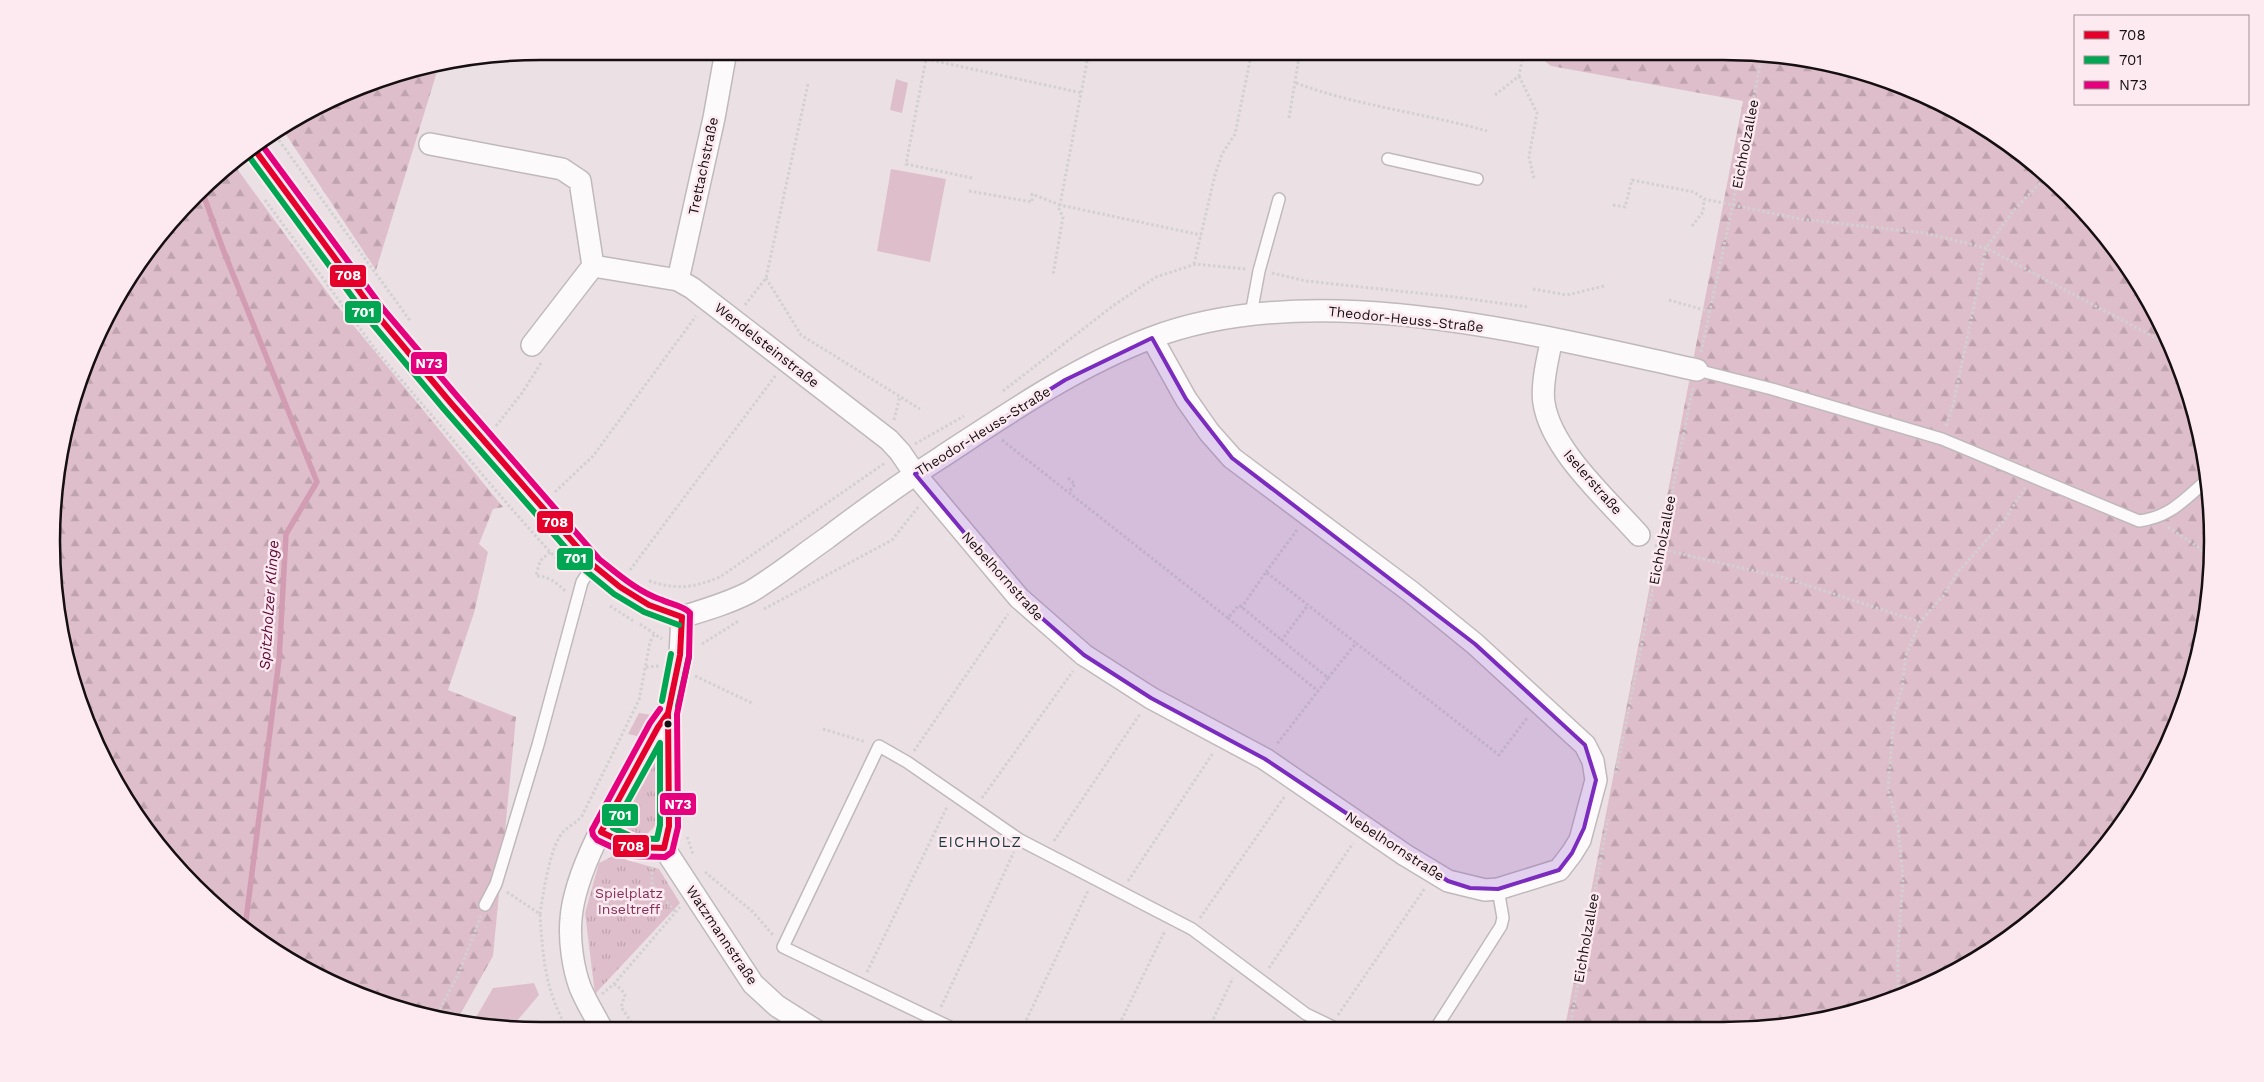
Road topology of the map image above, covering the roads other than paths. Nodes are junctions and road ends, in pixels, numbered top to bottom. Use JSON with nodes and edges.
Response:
{"nodes":[{"id":1,"x":724,"y":60,"type":"edge"},
{"id":2,"x":430,"y":144,"type":"dead end"},
{"id":3,"x":257,"y":153,"type":"edge"},
{"id":4,"x":1388,"y":159,"type":"dead end"},
{"id":5,"x":1477,"y":179,"type":"dead end"},
{"id":6,"x":1280,"y":199,"type":"dead end"},
{"id":7,"x":593,"y":266,"type":"junction"},
{"id":8,"x":678,"y":280,"type":"junction"},
{"id":9,"x":1251,"y":314,"type":"junction"},
{"id":10,"x":1152,"y":338,"type":"junction"},
{"id":11,"x":1552,"y":339,"type":"junction"},
{"id":12,"x":533,"y":342,"type":"road end"},
{"id":13,"x":1697,"y":370,"type":"joint"},
{"id":14,"x":915,"y":474,"type":"junction"},
{"id":15,"x":2201,"y":485,"type":"edge"},
{"id":16,"x":1639,"y":535,"type":"road end"},
{"id":17,"x":593,"y":565,"type":"junction"},
{"id":18,"x":682,"y":617,"type":"junction"},
{"id":19,"x":668,"y":713,"type":"junction"},
{"id":20,"x":601,"y":832,"type":"junction"},
{"id":21,"x":659,"y":855,"type":"junction"},
{"id":22,"x":1498,"y":889,"type":"junction"},
{"id":23,"x":485,"y":905,"type":"road end"},
{"id":24,"x":599,"y":1022,"type":"edge"},
{"id":25,"x":802,"y":1022,"type":"edge"},
{"id":26,"x":938,"y":1022,"type":"edge"},
{"id":27,"x":1322,"y":1022,"type":"edge"},
{"id":28,"x":1440,"y":1022,"type":"edge"}],
"edges":[{"from":1,"to":8,"type":"street","name":"Trettachstraße"},
{"from":2,"to":7,"type":"street"},
{"from":3,"to":17,"type":"street"},
{"from":4,"to":5,"type":"lane"},
{"from":6,"to":9,"type":"lane"},
{"from":7,"to":8,"type":"street","name":"Wendelsteinstraße"},
{"from":7,"to":12,"type":"street"},
{"from":8,"to":14,"type":"street","name":"Wendelsteinstraße"},
{"from":9,"to":10,"type":"street","name":"Theodor-Heuss-Straße"},
{"from":9,"to":11,"type":"street","name":"Theodor-Heuss-Straße"},
{"from":10,"to":14,"type":"street","name":"Theodor-Heuss-Straße"},
{"from":10,"to":22,"type":"street","name":"Nebelhornstraße"},
{"from":11,"to":13,"type":"street","name":"Theodor-Heuss-Straße"},
{"from":11,"to":16,"type":"street","name":"Iselerstraße"},
{"from":13,"to":15,"type":"lane"},
{"from":14,"to":18,"type":"street","name":"Theodor-Heuss-Straße"},
{"from":14,"to":22,"type":"street","name":"Nebelhornstraße"},
{"from":17,"to":18,"type":"street"},
{"from":17,"to":23,"type":"lane"},
{"from":18,"to":19,"type":"street"},
{"from":19,"to":20,"type":"street"},
{"from":19,"to":21,"type":"street"},
{"from":20,"to":21,"type":"street"},
{"from":20,"to":24,"type":"street"},
{"from":21,"to":25,"type":"street","name":"Watzmannstraße"},
{"from":22,"to":28,"type":"lane"},
{"from":26,"to":27,"type":"lane"}]}
